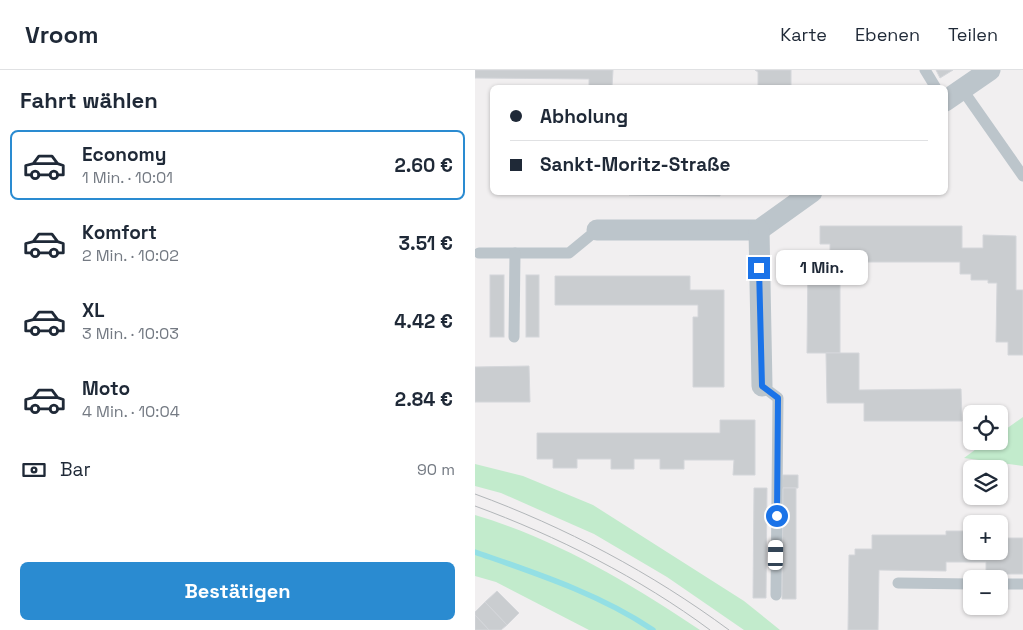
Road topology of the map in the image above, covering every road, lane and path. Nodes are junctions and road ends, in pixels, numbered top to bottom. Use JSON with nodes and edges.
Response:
{"nodes":[{"id":1,"x":925,"y":70,"type":"edge"},
{"id":2,"x":990,"y":70,"type":"edge"},
{"id":3,"x":934,"y":85,"type":"edge"},
{"id":4,"x":961,"y":86,"type":"edge"},
{"id":5,"x":1023,"y":176,"type":"edge"},
{"id":6,"x":808,"y":195,"type":"edge"},
{"id":7,"x":597,"y":230,"type":"joint"},
{"id":8,"x":759,"y":230,"type":"junction"},
{"id":9,"x":479,"y":253,"type":"dead end"},
{"id":10,"x":515,"y":253,"type":"junction"},
{"id":11,"x":514,"y":337,"type":"dead end"},
{"id":12,"x":762,"y":386,"type":"joint"},
{"id":13,"x":898,"y":583,"type":"dead end"},
{"id":14,"x":963,"y":584,"type":"edge"},
{"id":15,"x":1008,"y":584,"type":"edge"},
{"id":16,"x":1023,"y":584,"type":"edge"},
{"id":17,"x":776,"y":595,"type":"dead end"}],
"edges":[{"from":1,"to":3,"type":"lane"},
{"from":2,"to":4,"type":"street"},
{"from":4,"to":5,"type":"lane"},
{"from":6,"to":8,"type":"street"},
{"from":7,"to":8,"type":"street"},
{"from":7,"to":10,"type":"lane"},
{"from":8,"to":12,"type":"street"},
{"from":9,"to":10,"type":"lane"},
{"from":10,"to":11,"type":"lane"},
{"from":12,"to":17,"type":"lane"},
{"from":13,"to":14,"type":"lane"},
{"from":15,"to":16,"type":"lane"}]}
